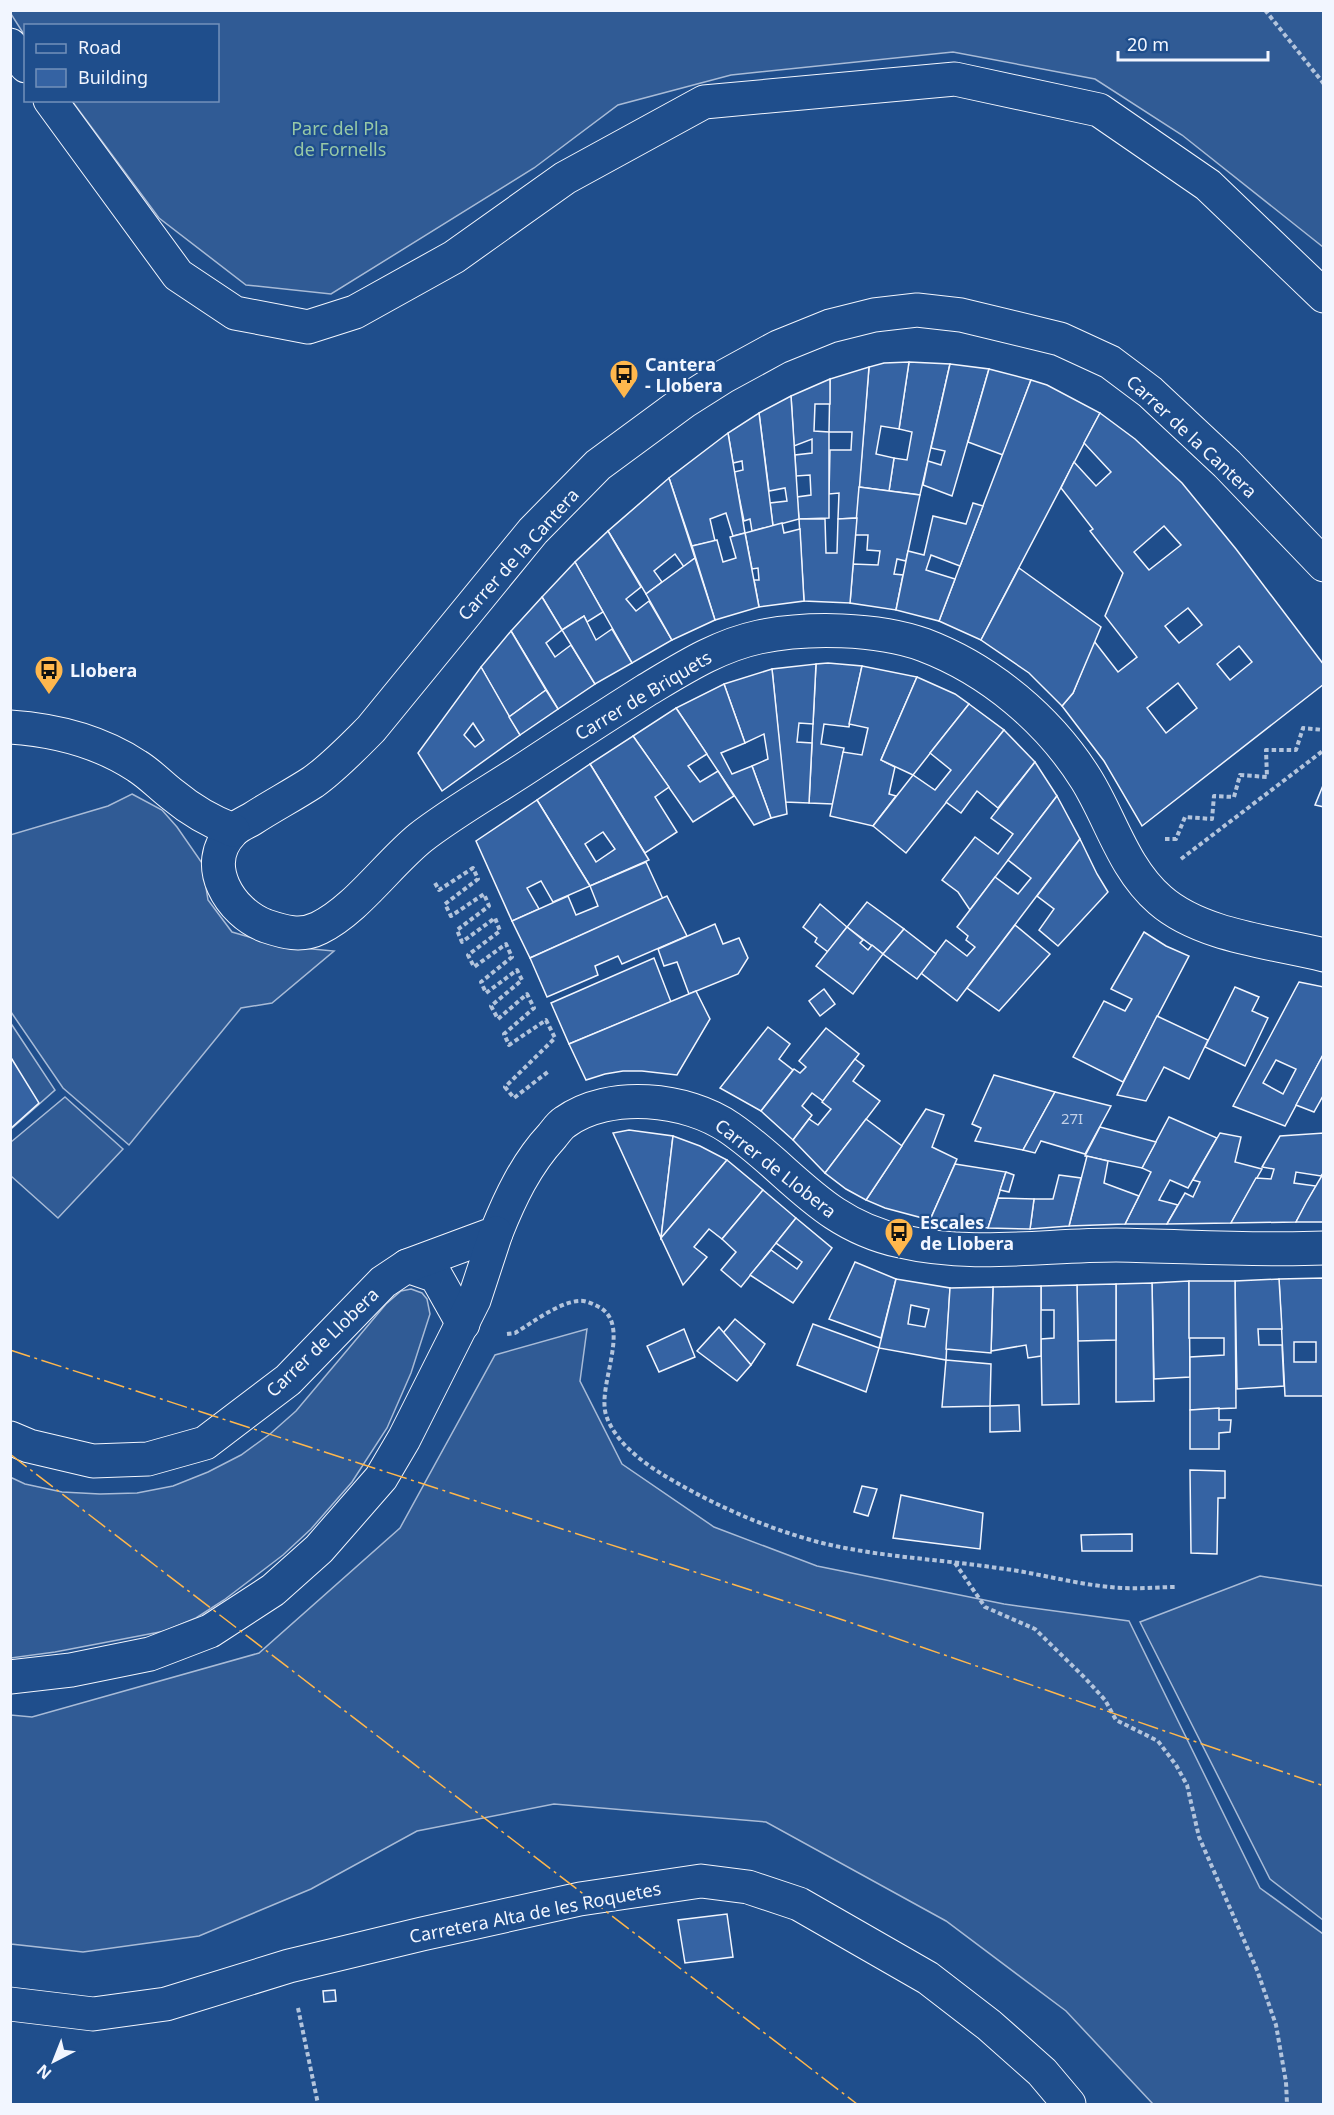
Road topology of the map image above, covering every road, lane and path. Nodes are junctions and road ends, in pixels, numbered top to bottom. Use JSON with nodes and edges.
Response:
{"nodes":[{"id":1,"x":1265,"y":10,"type":"edge"},
{"id":2,"x":10,"y":45,"type":"edge"},
{"id":3,"x":24,"y":63,"type":"edge"},
{"id":4,"x":1323,"y":84,"type":"edge"},
{"id":5,"x":51,"y":102,"type":"edge"},
{"id":6,"x":1323,"y":296,"type":"edge"},
{"id":7,"x":1323,"y":565,"type":"edge"},
{"id":8,"x":10,"y":727,"type":"edge"},
{"id":9,"x":1323,"y":730,"type":"edge"},
{"id":10,"x":1323,"y":750,"type":"edge"},
{"id":11,"x":233,"y":830,"type":"junction"},
{"id":12,"x":1156,"y":839,"type":"dead end"},
{"id":13,"x":1180,"y":860,"type":"dead end"},
{"id":14,"x":439,"y":890,"type":"dead end"},
{"id":15,"x":1323,"y":955,"type":"edge"},
{"id":16,"x":549,"y":1071,"type":"dead end"},
{"id":17,"x":496,"y":1233,"type":"junction"},
{"id":18,"x":1323,"y":1248,"type":"edge"},
{"id":19,"x":407,"y":1266,"type":"junction"},
{"id":20,"x":463,"y":1323,"type":"junction"},
{"id":21,"x":10,"y":1438,"type":"edge"},
{"id":22,"x":955,"y":1563,"type":"junction"},
{"id":23,"x":1177,"y":1587,"type":"dead end"},
{"id":24,"x":10,"y":1677,"type":"edge"},
{"id":25,"x":289,"y":1966,"type":"junction"},
{"id":26,"x":10,"y":2004,"type":"edge"},
{"id":27,"x":318,"y":2104,"type":"edge"},
{"id":28,"x":1070,"y":2104,"type":"edge"},
{"id":29,"x":1287,"y":2104,"type":"edge"}],
"edges":[{"from":1,"to":4,"type":"path"},
{"from":2,"to":3,"type":"street"},
{"from":5,"to":6,"type":"street"},
{"from":7,"to":11,"type":"street","name":"Carrer de la Cantera"},
{"from":8,"to":11,"type":"street"},
{"from":9,"to":12,"type":"path"},
{"from":10,"to":13,"type":"path"},
{"from":11,"to":15,"type":"street","name":"Carrer de Briquets"},
{"from":14,"to":16,"type":"path"},
{"from":17,"to":18,"type":"street","name":"Carrer de Llobera"},
{"from":17,"to":19,"type":"street","name":"Carrer de Llobera"},
{"from":17,"to":20,"type":"street"},
{"from":19,"to":20,"type":"street"},
{"from":19,"to":21,"type":"street","name":"Carrer de Llobera"},
{"from":20,"to":22,"type":"path"},
{"from":20,"to":24,"type":"street"},
{"from":22,"to":23,"type":"path"},
{"from":22,"to":29,"type":"path"},
{"from":25,"to":26,"type":"street","name":"Carretera Alta de les Roquetes"},
{"from":25,"to":27,"type":"path"},
{"from":25,"to":28,"type":"street","name":"Carretera Alta de les Roquetes"}]}
